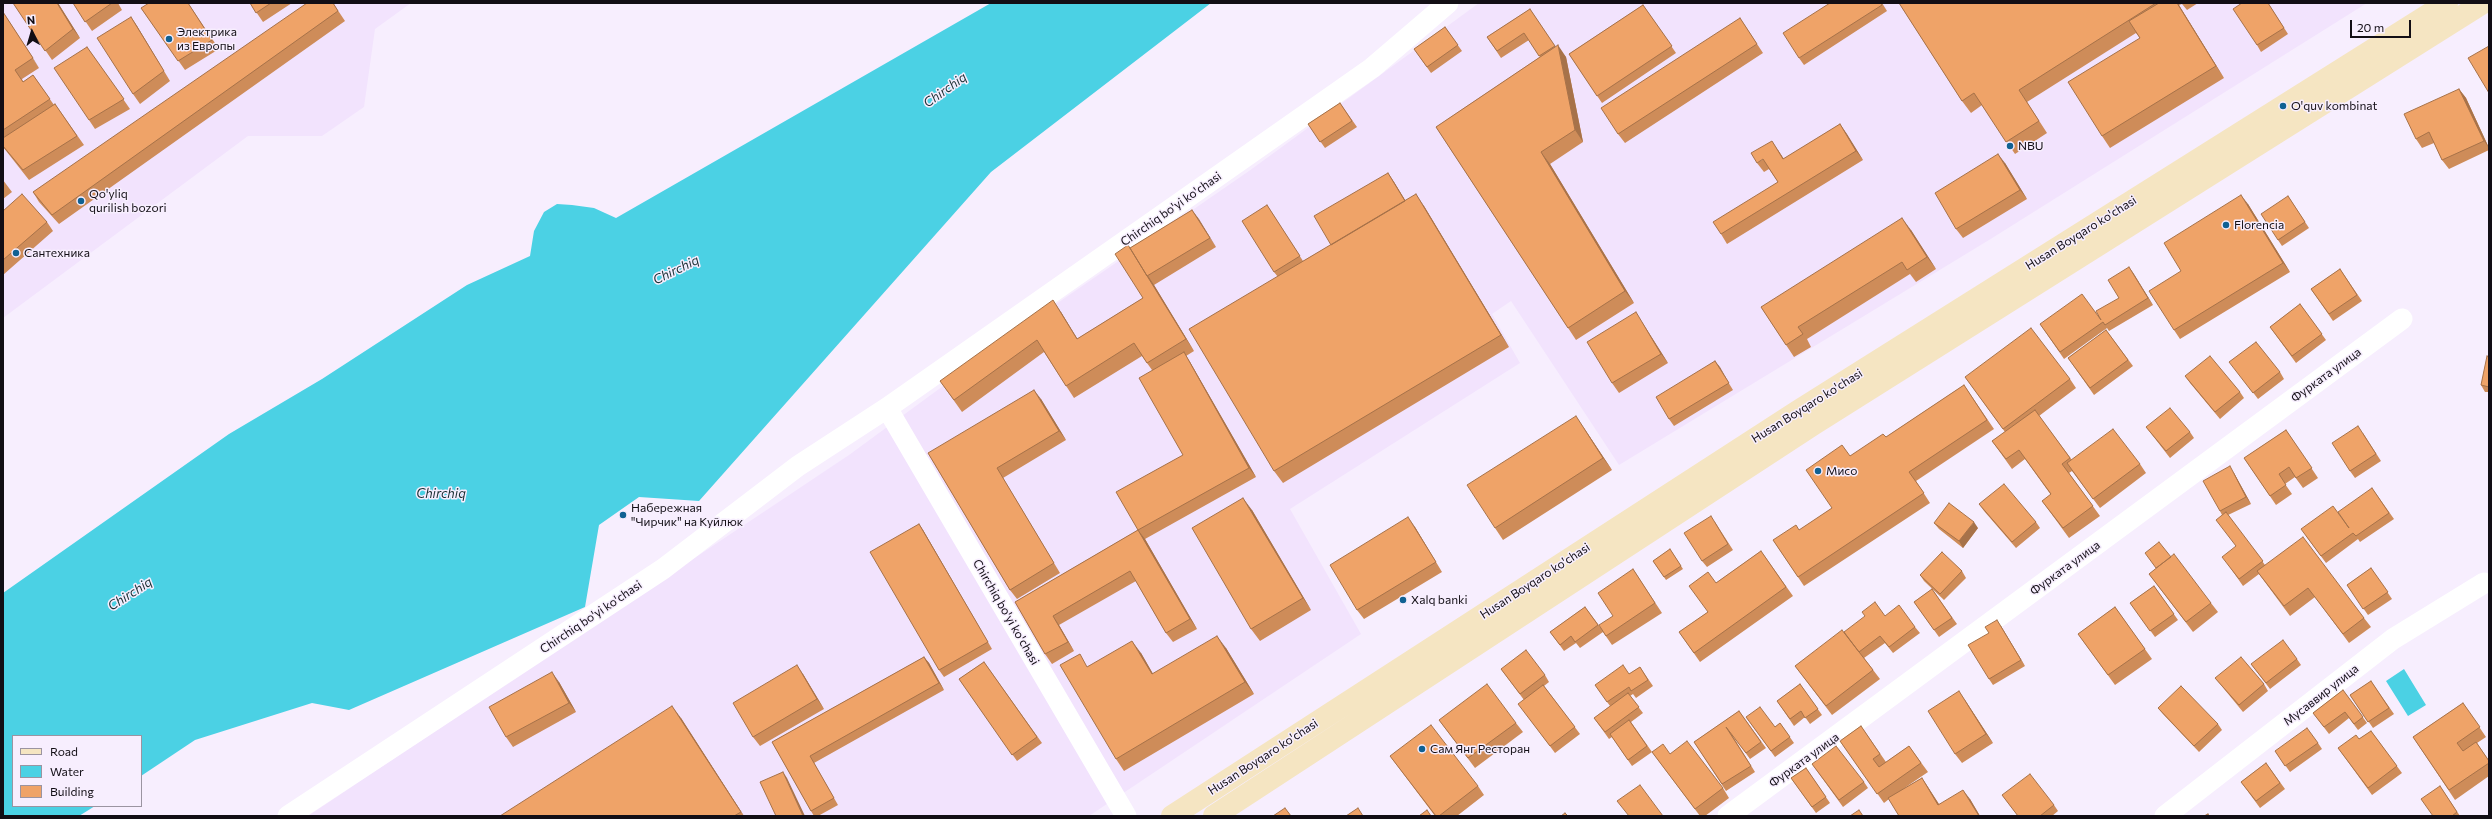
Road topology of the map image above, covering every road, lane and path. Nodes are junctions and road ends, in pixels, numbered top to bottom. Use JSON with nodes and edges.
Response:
{"nodes":[{"id":1,"x":1448,"y":3,"type":"edge"},
{"id":2,"x":2447,"y":3,"type":"edge"},
{"id":3,"x":2482,"y":3,"type":"edge"},
{"id":4,"x":2402,"y":319,"type":"dead end"},
{"id":5,"x":887,"y":408,"type":"junction"},
{"id":6,"x":2484,"y":583,"type":"dead end"},
{"id":7,"x":1180,"y":814,"type":"edge"},
{"id":8,"x":288,"y":816,"type":"edge"},
{"id":9,"x":1126,"y":816,"type":"edge"},
{"id":10,"x":1214,"y":816,"type":"edge"},
{"id":11,"x":1728,"y":816,"type":"edge"},
{"id":12,"x":2165,"y":816,"type":"edge"}],
"edges":[{"from":1,"to":5,"type":"street","name":"Chirchiq bo'yi ko'chasi"},
{"from":2,"to":7,"type":"main road","name":"Husan Boyqaro ko'chasi"},
{"from":3,"to":10,"type":"main road","name":"Husan Boyqaro ko'chasi"},
{"from":4,"to":11,"type":"street","name":"Фурката улица"},
{"from":5,"to":8,"type":"street","name":"Chirchiq bo'yi ko'chasi"},
{"from":5,"to":9,"type":"street","name":"Chirchiq bo'yi ko'chasi"},
{"from":6,"to":12,"type":"street","name":"Мусаввир улица"}]}
